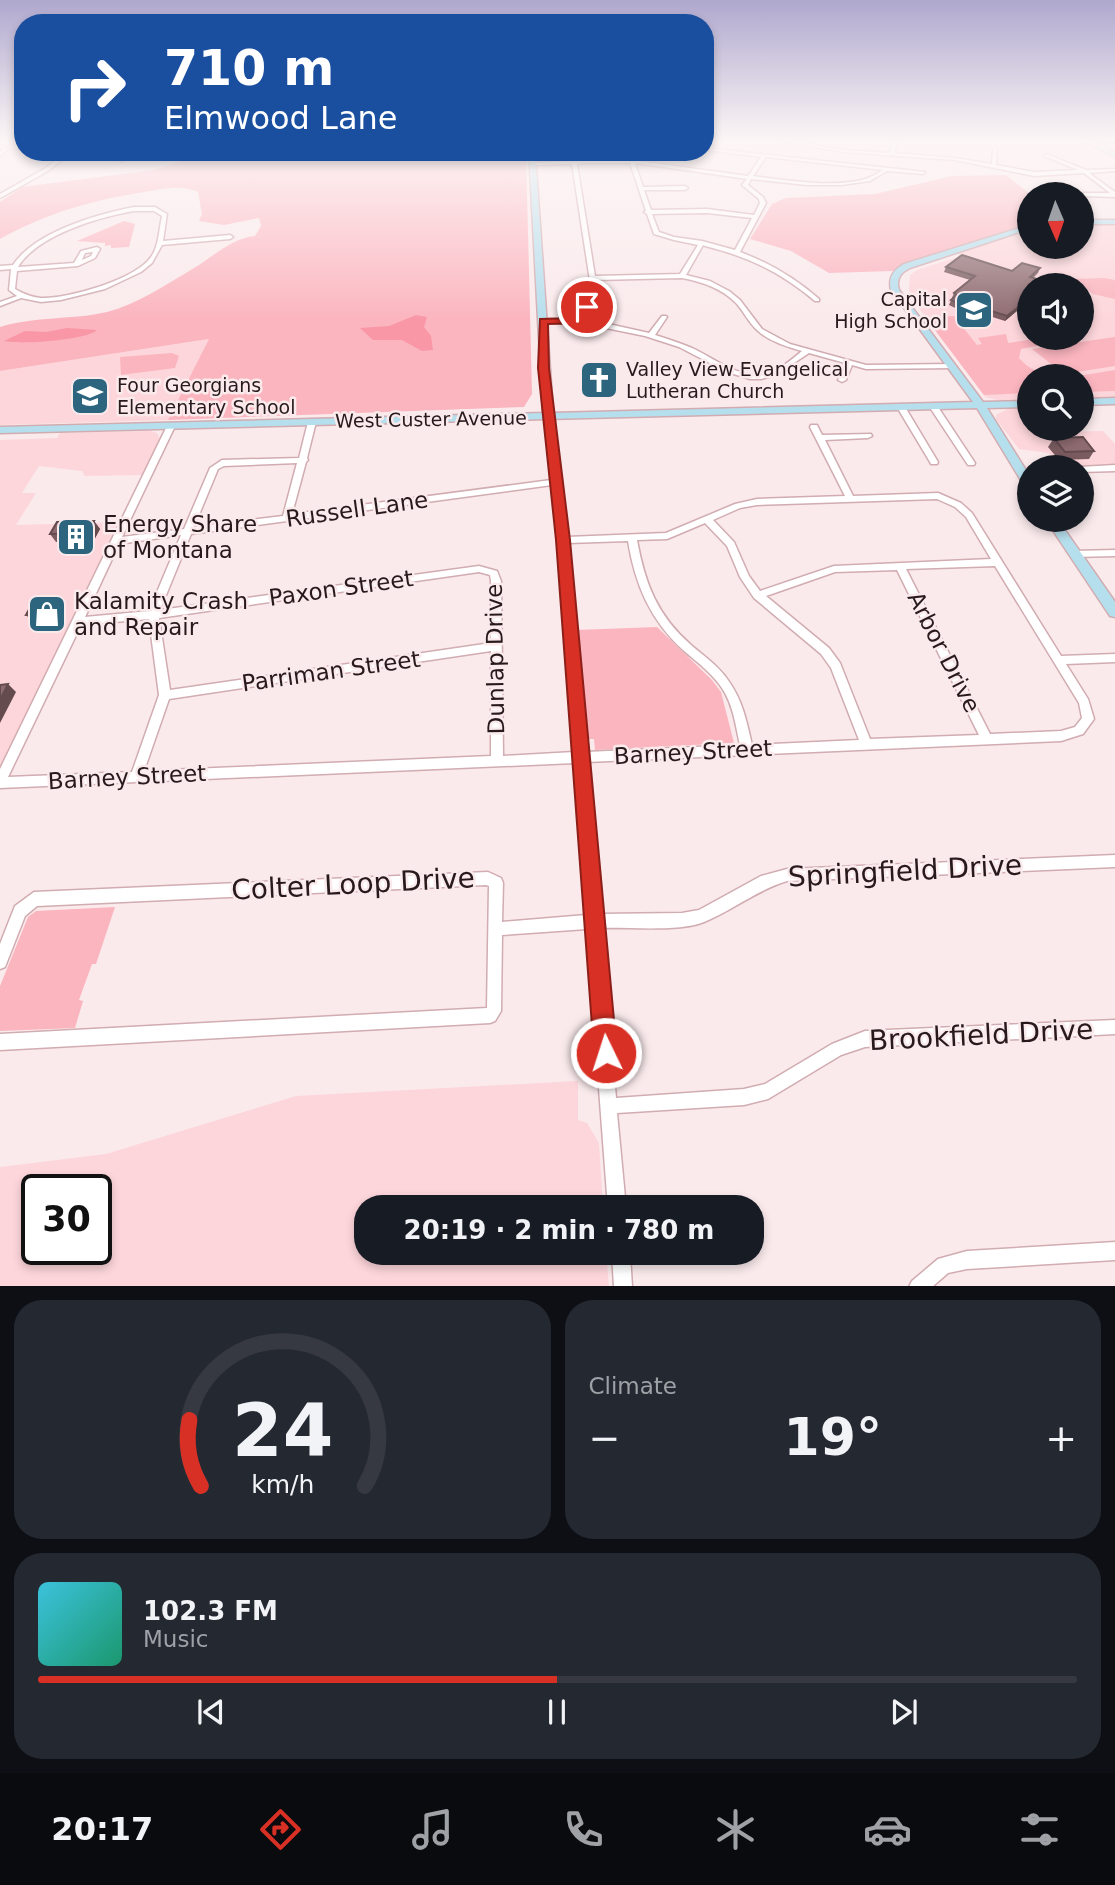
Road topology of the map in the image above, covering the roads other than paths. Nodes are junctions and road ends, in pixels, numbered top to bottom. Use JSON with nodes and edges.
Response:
{"nodes":[{"id":1,"x":535,"y":200,"type":"edge"},
{"id":2,"x":580,"y":200,"type":"edge"},
{"id":3,"x":643,"y":200,"type":"edge"},
{"id":4,"x":762,"y":200,"type":"edge"},
{"id":5,"x":647,"y":212,"type":"junction"},
{"id":6,"x":755,"y":217,"type":"junction"},
{"id":7,"x":1094,"y":222,"type":"edge"},
{"id":8,"x":1115,"y":222,"type":"edge"},
{"id":9,"x":1017,"y":231,"type":"edge"},
{"id":10,"x":230,"y":237,"type":"dead end"},
{"id":11,"x":159,"y":243,"type":"junction"},
{"id":12,"x":702,"y":243,"type":"junction"},
{"id":13,"x":738,"y":251,"type":"junction"},
{"id":14,"x":76,"y":265,"type":"dead end"},
{"id":15,"x":14,"y":269,"type":"junction"},
{"id":16,"x":0,"y":271,"type":"edge"},
{"id":17,"x":682,"y":276,"type":"junction"},
{"id":18,"x":594,"y":278,"type":"junction"},
{"id":19,"x":19,"y":297,"type":"junction"},
{"id":20,"x":817,"y":300,"type":"dead end"},
{"id":21,"x":0,"y":304,"type":"edge"},
{"id":22,"x":664,"y":317,"type":"dead end"},
{"id":23,"x":543,"y":321,"type":"junction"},
{"id":24,"x":578,"y":321,"type":"junction"},
{"id":25,"x":651,"y":336,"type":"junction"},
{"id":26,"x":807,"y":351,"type":"junction"},
{"id":27,"x":849,"y":363,"type":"junction"},
{"id":28,"x":952,"y":366,"type":"junction"},
{"id":29,"x":842,"y":380,"type":"dead end"},
{"id":30,"x":1115,"y":401,"type":"edge"},
{"id":31,"x":1094,"y":402,"type":"edge"},
{"id":32,"x":1017,"y":404,"type":"edge"},
{"id":33,"x":980,"y":405,"type":"junction"},
{"id":34,"x":933,"y":406,"type":"junction"},
{"id":35,"x":901,"y":407,"type":"junction"},
{"id":36,"x":548,"y":417,"type":"junction"},
{"id":37,"x":312,"y":422,"type":"junction"},
{"id":38,"x":171,"y":426,"type":"junction"},
{"id":39,"x":814,"y":427,"type":"dead end"},
{"id":40,"x":0,"y":430,"type":"edge"},
{"id":41,"x":868,"y":436,"type":"dead end"},
{"id":42,"x":819,"y":438,"type":"junction"},
{"id":43,"x":304,"y":460,"type":"junction"},
{"id":44,"x":1017,"y":460,"type":"edge"},
{"id":45,"x":934,"y":462,"type":"dead end"},
{"id":46,"x":971,"y":463,"type":"dead end"},
{"id":47,"x":1115,"y":468,"type":"edge"},
{"id":48,"x":1094,"y":469,"type":"edge"},
{"id":49,"x":557,"y":482,"type":"junction"},
{"id":50,"x":850,"y":498,"type":"junction"},
{"id":51,"x":287,"y":518,"type":"junction"},
{"id":52,"x":706,"y":520,"type":"junction"},
{"id":53,"x":188,"y":532,"type":"junction"},
{"id":54,"x":1060,"y":532,"type":"edge"},
{"id":55,"x":632,"y":539,"type":"junction"},
{"id":56,"x":563,"y":540,"type":"junction"},
{"id":57,"x":116,"y":541,"type":"junction"},
{"id":58,"x":1115,"y":553,"type":"edge"},
{"id":59,"x":1074,"y":554,"type":"junction"},
{"id":60,"x":999,"y":562,"type":"junction"},
{"id":61,"x":900,"y":566,"type":"junction"},
{"id":62,"x":479,"y":569,"type":"joint"},
{"id":63,"x":758,"y":595,"type":"junction"},
{"id":64,"x":1115,"y":612,"type":"edge"},
{"id":65,"x":153,"y":615,"type":"junction"},
{"id":66,"x":78,"y":621,"type":"junction"},
{"id":67,"x":497,"y":646,"type":"junction"},
{"id":68,"x":1115,"y":658,"type":"edge"},
{"id":69,"x":1058,"y":660,"type":"junction"},
{"id":70,"x":165,"y":695,"type":"junction"},
{"id":71,"x":987,"y":739,"type":"junction"},
{"id":72,"x":866,"y":744,"type":"junction"},
{"id":73,"x":747,"y":749,"type":"junction"},
{"id":74,"x":581,"y":757,"type":"junction"},
{"id":75,"x":497,"y":761,"type":"junction"},
{"id":76,"x":136,"y":777,"type":"junction"},
{"id":77,"x":0,"y":783,"type":"edge"},
{"id":78,"x":1115,"y":861,"type":"edge"},
{"id":79,"x":596,"y":922,"type":"junction"},
{"id":80,"x":496,"y":929,"type":"junction"},
{"id":81,"x":1,"y":958,"type":"edge"},
{"id":82,"x":1115,"y":1027,"type":"edge"},
{"id":83,"x":0,"y":1042,"type":"edge"},
{"id":84,"x":610,"y":1106,"type":"junction"},
{"id":85,"x":616,"y":1195,"type":"edge"},
{"id":86,"x":1115,"y":1251,"type":"edge"},
{"id":87,"x":622,"y":1265,"type":"edge"},
{"id":88,"x":623,"y":1286,"type":"edge"},
{"id":89,"x":918,"y":1286,"type":"edge"}],
"edges":[{"from":1,"to":23,"type":"main road"},
{"from":2,"to":18,"type":"street"},
{"from":3,"to":5,"type":"street"},
{"from":4,"to":6,"type":"street"},
{"from":5,"to":6,"type":"street"},
{"from":5,"to":12,"type":"street"},
{"from":6,"to":13,"type":"street"},
{"from":7,"to":8,"type":"main road"},
{"from":9,"to":28,"type":"main road"},
{"from":10,"to":11,"type":"street"},
{"from":11,"to":15,"type":"street"},
{"from":11,"to":19,"type":"street"},
{"from":12,"to":13,"type":"street"},
{"from":12,"to":17,"type":"street"},
{"from":13,"to":20,"type":"street"},
{"from":14,"to":15,"type":"street"},
{"from":15,"to":16,"type":"street"},
{"from":15,"to":19,"type":"street"},
{"from":17,"to":18,"type":"street"},
{"from":17,"to":26,"type":"street"},
{"from":18,"to":24,"type":"street"},
{"from":19,"to":21,"type":"street"},
{"from":22,"to":25,"type":"street"},
{"from":23,"to":24,"type":"street"},
{"from":23,"to":36,"type":"main road"},
{"from":24,"to":25,"type":"street"},
{"from":25,"to":26,"type":"street"},
{"from":26,"to":27,"type":"street"},
{"from":27,"to":28,"type":"street"},
{"from":27,"to":29,"type":"street"},
{"from":28,"to":33,"type":"main road"},
{"from":30,"to":31,"type":"main road"},
{"from":32,"to":33,"type":"main road","name":"West Custer Avenue"},
{"from":33,"to":34,"type":"main road","name":"West Custer Avenue"},
{"from":33,"to":44,"type":"main road"},
{"from":34,"to":35,"type":"main road","name":"West Custer Avenue"},
{"from":34,"to":46,"type":"street"},
{"from":35,"to":36,"type":"main road","name":"West Custer Avenue"},
{"from":35,"to":45,"type":"street"},
{"from":36,"to":37,"type":"main road","name":"West Custer Avenue"},
{"from":36,"to":49,"type":"street"},
{"from":37,"to":38,"type":"main road","name":"West Custer Avenue"},
{"from":37,"to":43,"type":"street"},
{"from":38,"to":40,"type":"main road","name":"West Custer Avenue"},
{"from":38,"to":57,"type":"street"},
{"from":39,"to":42,"type":"street"},
{"from":41,"to":42,"type":"street"},
{"from":42,"to":50,"type":"street"},
{"from":43,"to":51,"type":"street"},
{"from":43,"to":53,"type":"street"},
{"from":47,"to":48,"type":"street"},
{"from":49,"to":51,"type":"street","name":"Russell Lane"},
{"from":49,"to":56,"type":"street"},
{"from":50,"to":52,"type":"street"},
{"from":50,"to":60,"type":"street"},
{"from":51,"to":53,"type":"street","name":"Russell Lane"},
{"from":52,"to":55,"type":"street"},
{"from":52,"to":63,"type":"street"},
{"from":53,"to":57,"type":"street","name":"Russell Lane"},
{"from":53,"to":65,"type":"street"},
{"from":54,"to":59,"type":"main road"},
{"from":55,"to":56,"type":"street"},
{"from":55,"to":73,"type":"street"},
{"from":56,"to":74,"type":"street"},
{"from":57,"to":66,"type":"street"},
{"from":58,"to":59,"type":"street"},
{"from":59,"to":64,"type":"main road"},
{"from":60,"to":61,"type":"street"},
{"from":60,"to":69,"type":"street"},
{"from":61,"to":63,"type":"street"},
{"from":61,"to":71,"type":"street","name":"Arbor Drive"},
{"from":62,"to":65,"type":"street","name":"Paxon Street"},
{"from":62,"to":67,"type":"street","name":"Dunlap Drive"},
{"from":63,"to":72,"type":"street"},
{"from":65,"to":66,"type":"street","name":"Paxon Street"},
{"from":65,"to":70,"type":"street"},
{"from":66,"to":77,"type":"street"},
{"from":67,"to":70,"type":"street","name":"Parriman Street"},
{"from":67,"to":75,"type":"street","name":"Dunlap Drive"},
{"from":68,"to":69,"type":"street"},
{"from":69,"to":71,"type":"street","name":"Barney Street"},
{"from":70,"to":76,"type":"street"},
{"from":71,"to":72,"type":"street","name":"Barney Street"},
{"from":72,"to":73,"type":"street","name":"Barney Street"},
{"from":73,"to":74,"type":"street","name":"Barney Street"},
{"from":74,"to":75,"type":"street","name":"Barney Street"},
{"from":74,"to":79,"type":"street"},
{"from":75,"to":76,"type":"street","name":"Barney Street"},
{"from":76,"to":77,"type":"street","name":"Barney Street"},
{"from":78,"to":79,"type":"street","name":"Springfield Drive"},
{"from":79,"to":80,"type":"street","name":"Springfield Drive"},
{"from":79,"to":84,"type":"street"},
{"from":80,"to":81,"type":"street","name":"Colter Loop Drive"},
{"from":80,"to":83,"type":"street","name":"Colter Loop Drive"},
{"from":82,"to":84,"type":"street","name":"Brookfield Drive"},
{"from":84,"to":85,"type":"street"},
{"from":86,"to":89,"type":"street"},
{"from":87,"to":88,"type":"street"}]}
